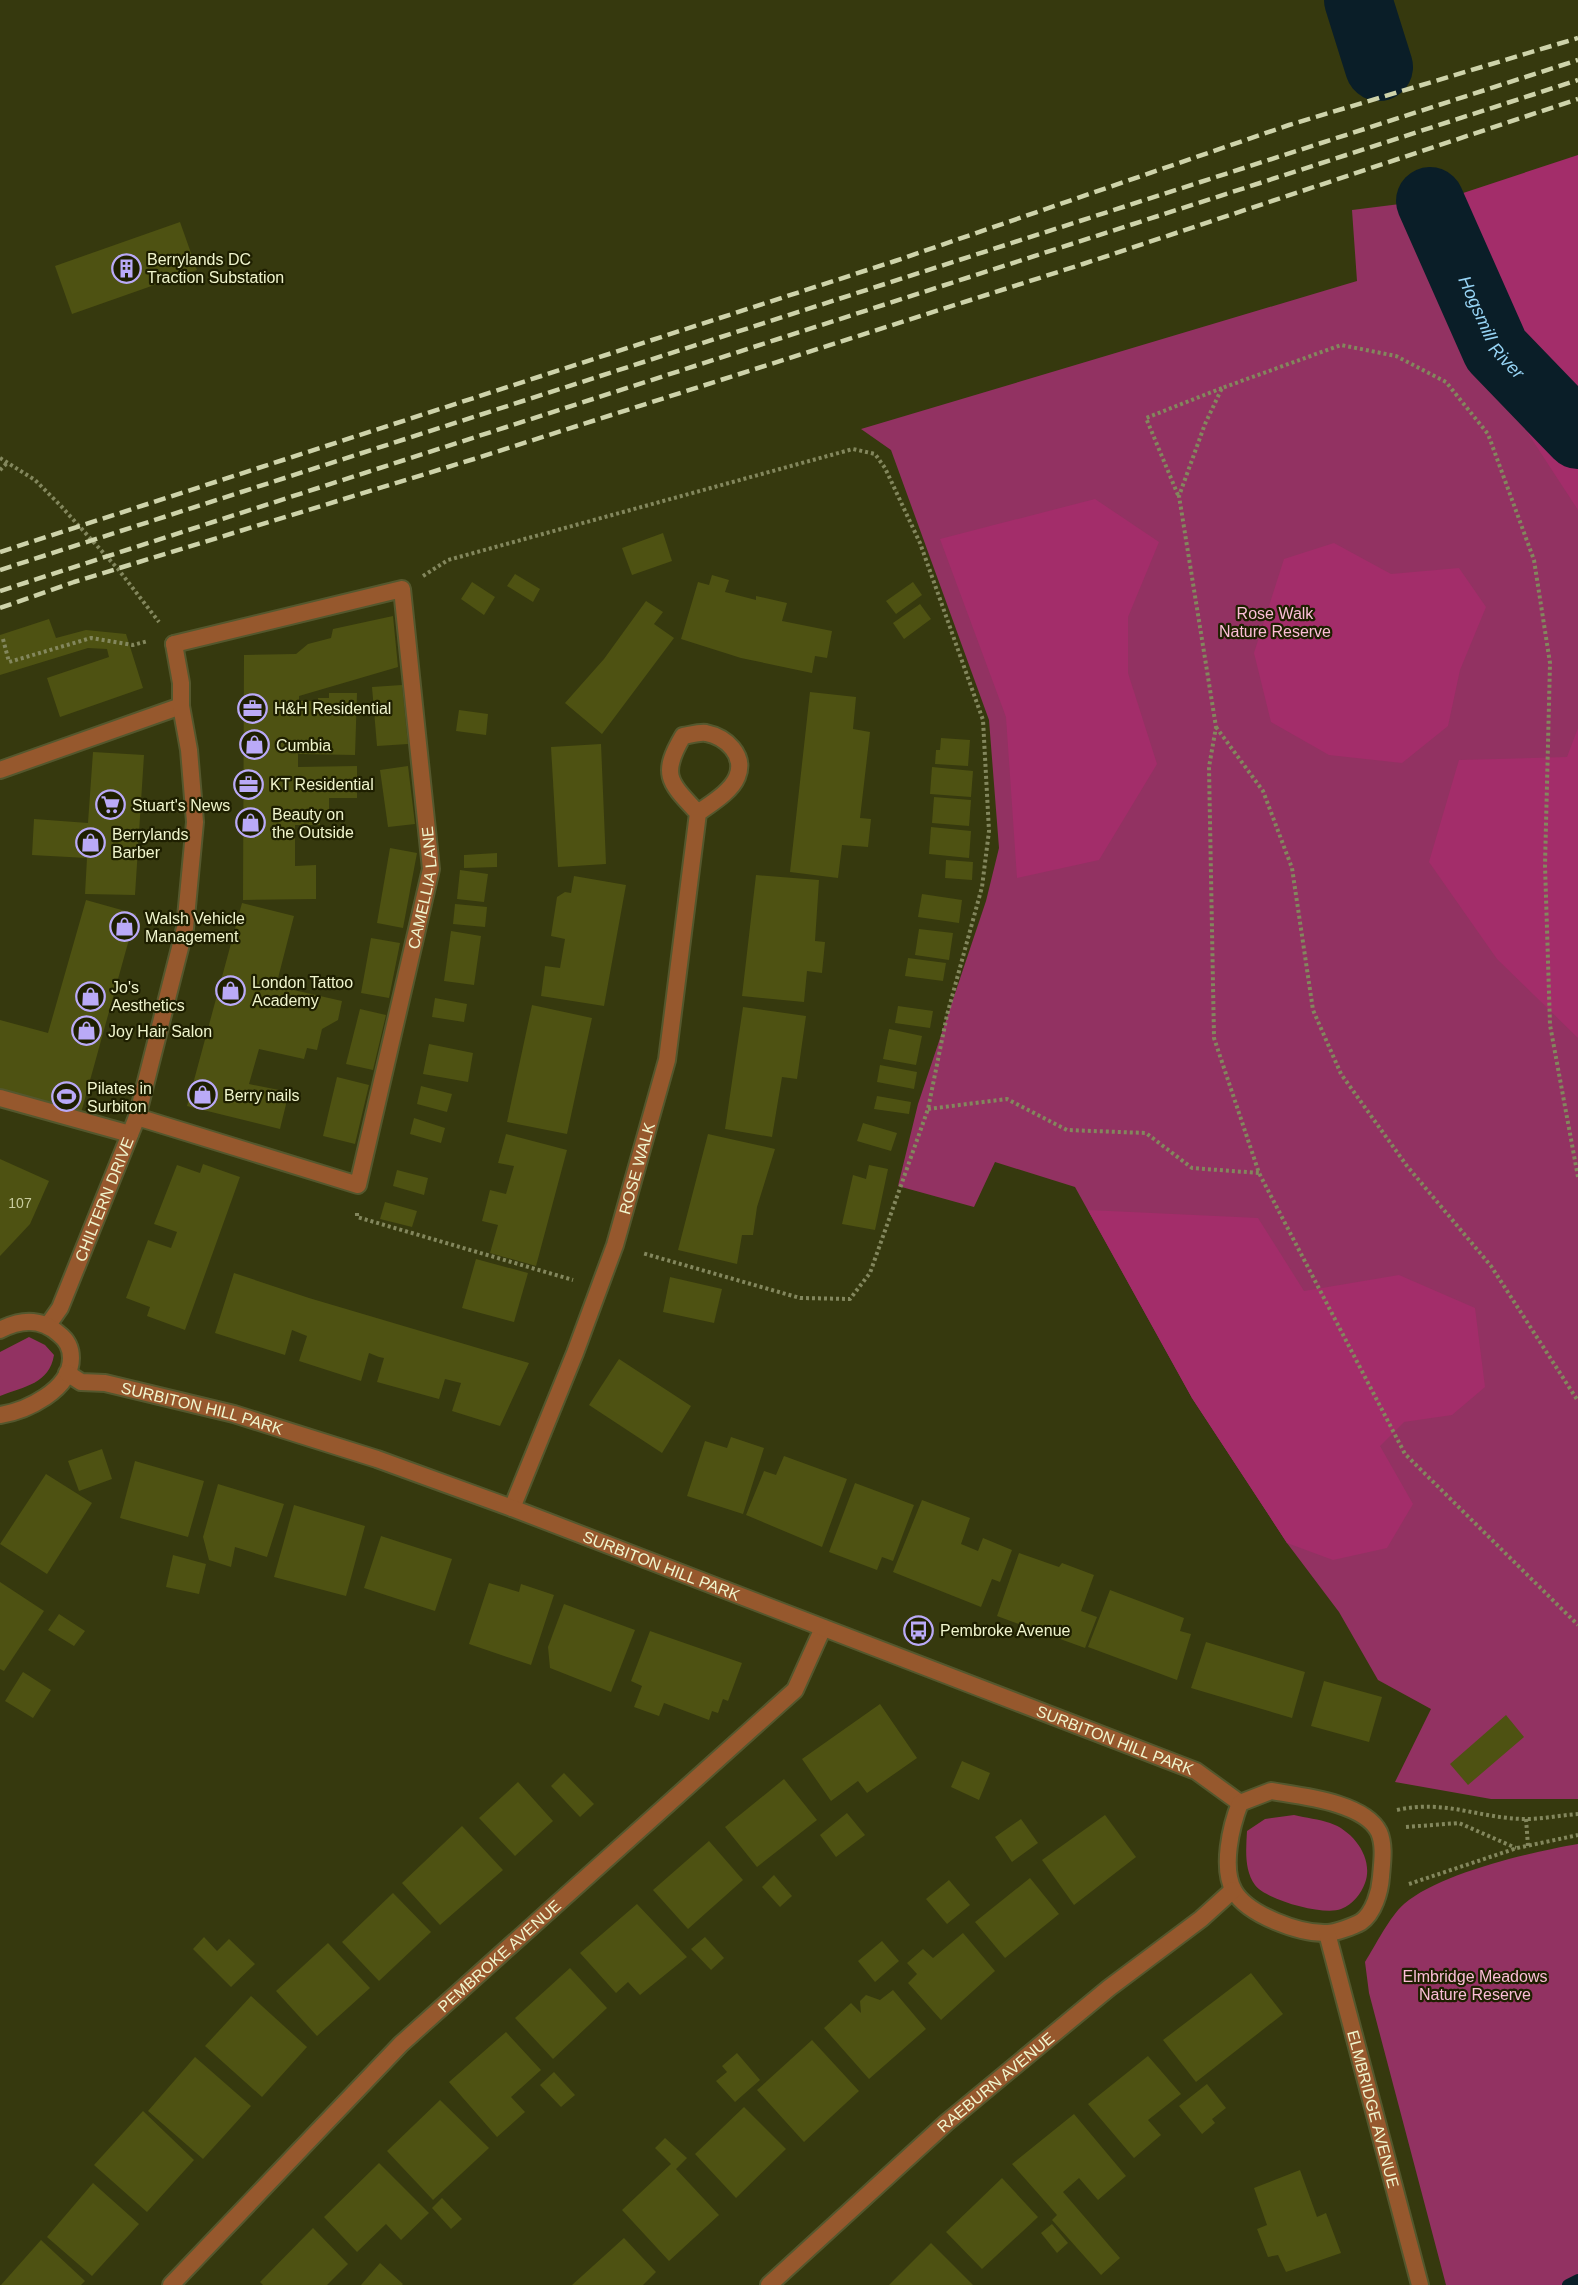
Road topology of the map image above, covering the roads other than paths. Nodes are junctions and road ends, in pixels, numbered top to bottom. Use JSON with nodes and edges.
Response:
{"nodes":[{"id":1,"x":174,"y":644,"type":"joint"},
{"id":2,"x":181,"y":706,"type":"junction"},
{"id":3,"x":0,"y":770,"type":"edge"},
{"id":4,"x":698,"y":813,"type":"junction"},
{"id":5,"x":0,"y":1098,"type":"edge"},
{"id":6,"x":137,"y":1118,"type":"junction"},
{"id":7,"x":130,"y":1134,"type":"junction"},
{"id":8,"x":48,"y":1324,"type":"junction"},
{"id":9,"x":0,"y":1330,"type":"edge"},
{"id":10,"x":67,"y":1373,"type":"junction"},
{"id":11,"x":0,"y":1415,"type":"edge"},
{"id":12,"x":512,"y":1508,"type":"junction"},
{"id":13,"x":823,"y":1628,"type":"junction"},
{"id":14,"x":1240,"y":1803,"type":"junction"},
{"id":15,"x":1233,"y":1890,"type":"junction"},
{"id":16,"x":1328,"y":1933,"type":"junction"},
{"id":17,"x":171,"y":2285,"type":"edge"},
{"id":18,"x":769,"y":2285,"type":"edge"},
{"id":19,"x":1420,"y":2285,"type":"edge"}],
"edges":[{"from":1,"to":2,"type":"street","name":"CHILTERN DRIVE"},
{"from":1,"to":6,"type":"street","name":"CAMELLIA LANE"},
{"from":2,"to":3,"type":"street"},
{"from":2,"to":6,"type":"street","name":"CHILTERN DRIVE"},
{"from":4,"to":4,"type":"street"},
{"from":4,"to":12,"type":"street","name":"ROSE WALK"},
{"from":5,"to":7,"type":"street"},
{"from":6,"to":7,"type":"street","name":"CHILTERN DRIVE"},
{"from":7,"to":8,"type":"street","name":"CHILTERN DRIVE"},
{"from":8,"to":9,"type":"street"},
{"from":8,"to":10,"type":"street"},
{"from":10,"to":11,"type":"street"},
{"from":10,"to":12,"type":"street","name":"SURBITON HILL PARK"},
{"from":12,"to":13,"type":"street","name":"SURBITON HILL PARK"},
{"from":13,"to":14,"type":"street","name":"SURBITON HILL PARK"},
{"from":13,"to":17,"type":"street","name":"PEMBROKE AVENUE"},
{"from":14,"to":15,"type":"street"},
{"from":14,"to":16,"type":"street"},
{"from":15,"to":16,"type":"street"},
{"from":15,"to":18,"type":"street","name":"RAEBURN AVENUE"},
{"from":16,"to":19,"type":"street","name":"ELMBRIDGE AVENUE"}]}
